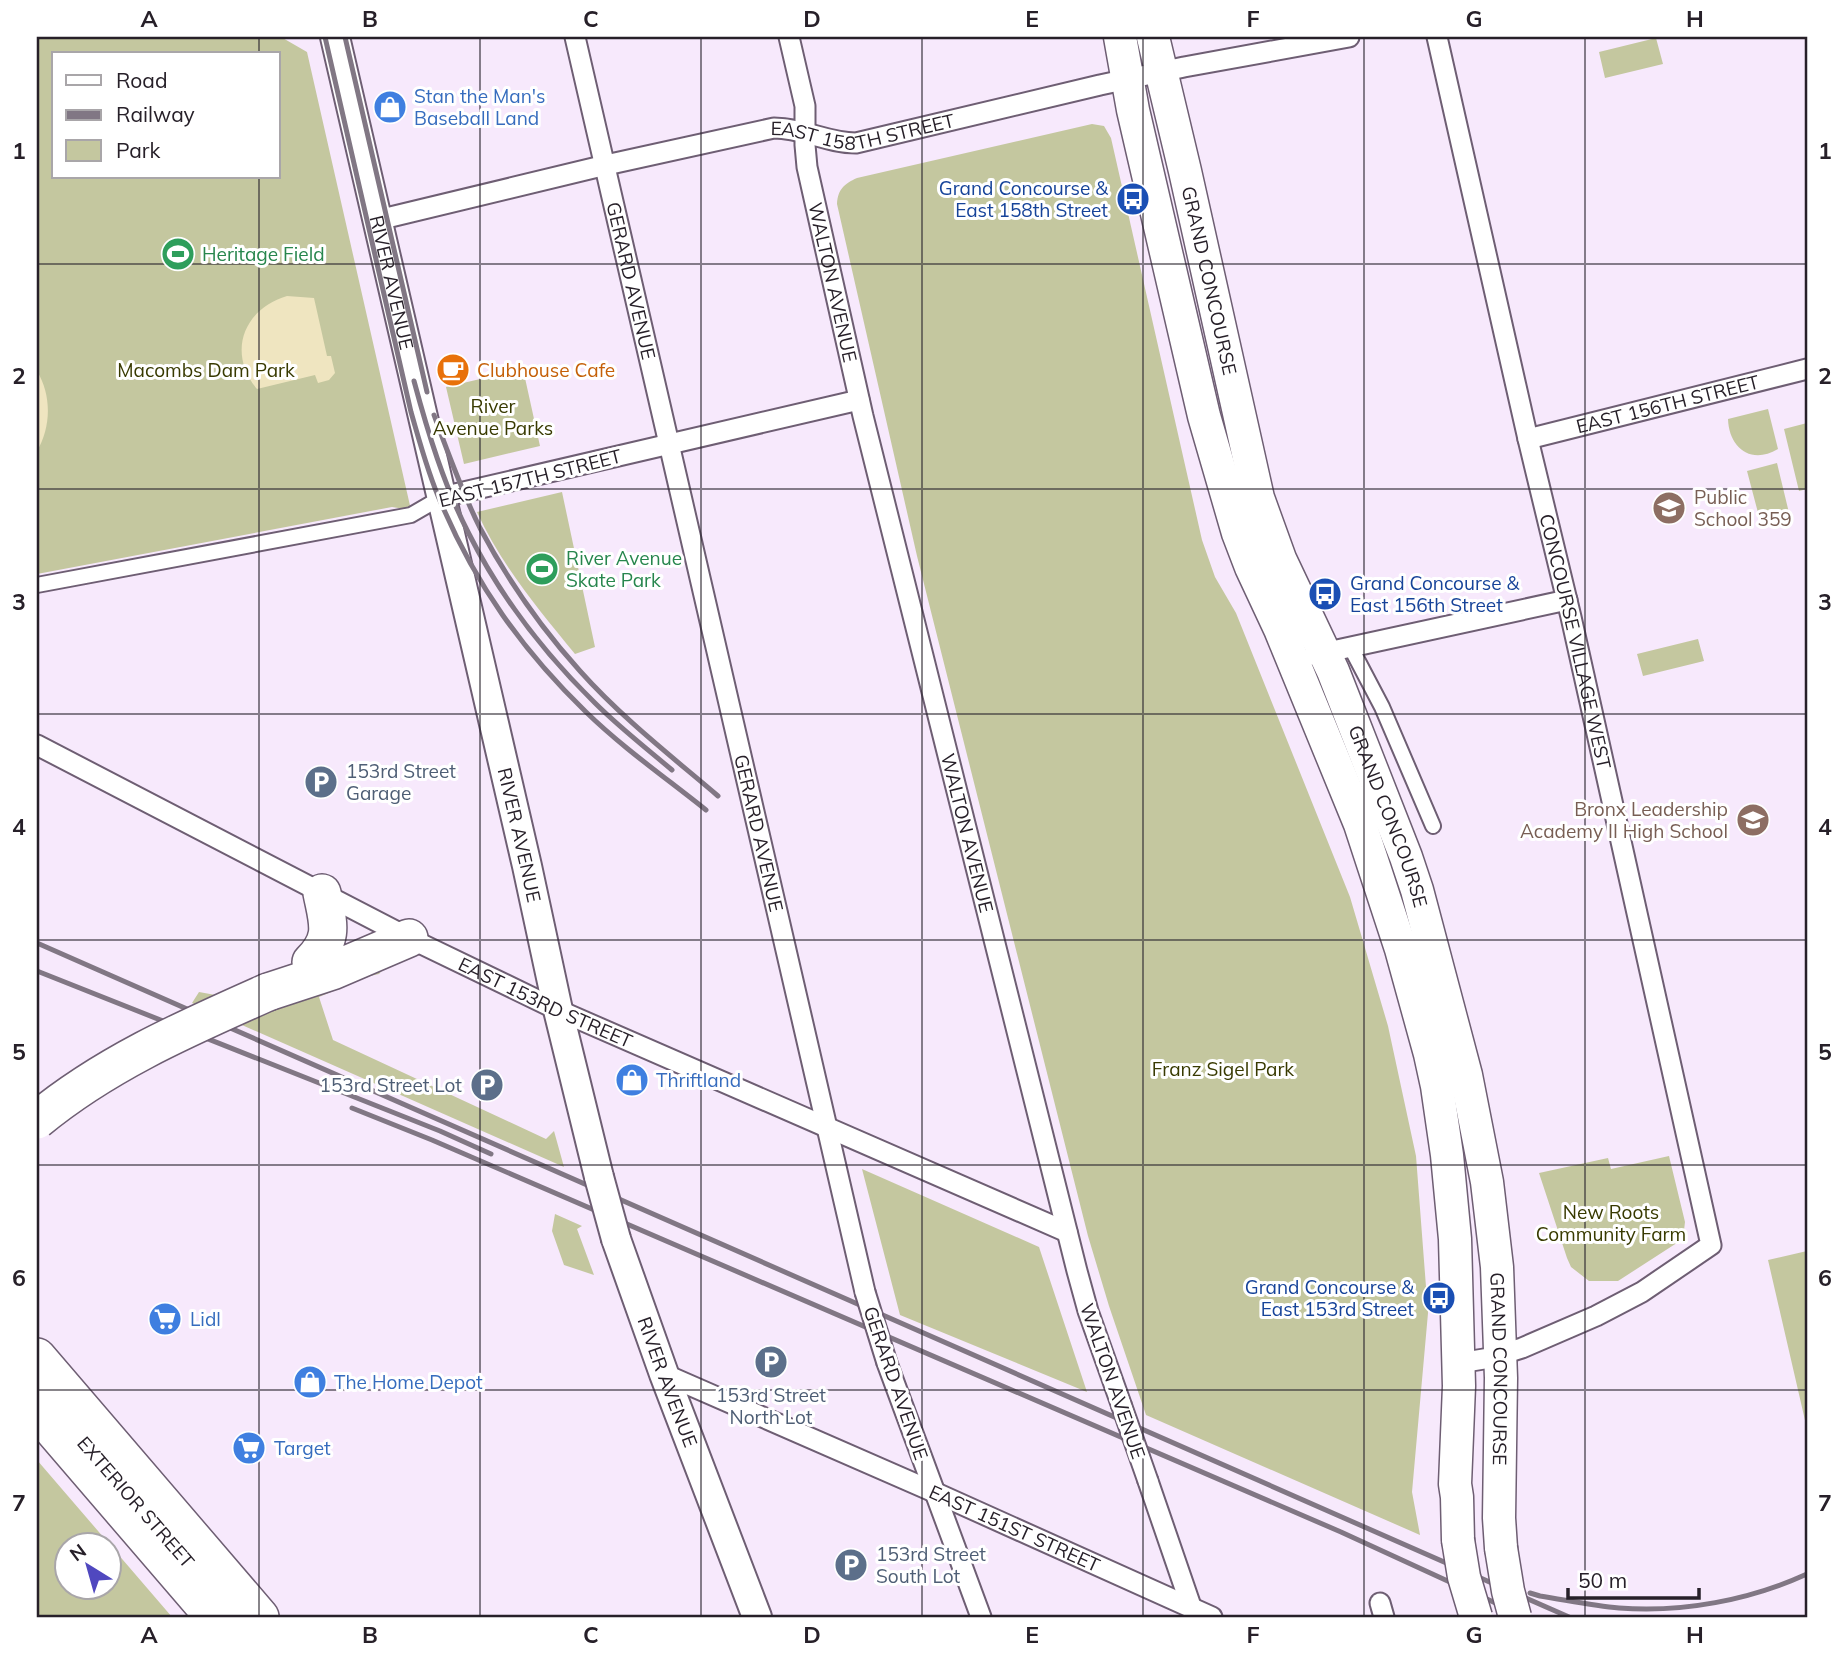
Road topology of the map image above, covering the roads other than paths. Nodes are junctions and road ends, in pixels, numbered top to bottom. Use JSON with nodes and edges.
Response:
{"nodes":[{"id":1,"x":335,"y":37,"type":"edge"},
{"id":2,"x":575,"y":37,"type":"edge"},
{"id":3,"x":789,"y":37,"type":"edge"},
{"id":4,"x":1120,"y":37,"type":"edge"},
{"id":5,"x":1153,"y":37,"type":"edge"},
{"id":6,"x":1349,"y":37,"type":"edge"},
{"id":7,"x":1437,"y":37,"type":"edge"},
{"id":8,"x":1161,"y":72,"type":"junction"},
{"id":9,"x":1127,"y":79,"type":"junction"},
{"id":10,"x":806,"y":132,"type":"junction"},
{"id":11,"x":606,"y":165,"type":"junction"},
{"id":12,"x":378,"y":220,"type":"junction"},
{"id":13,"x":1807,"y":369,"type":"edge"},
{"id":14,"x":859,"y":400,"type":"junction"},
{"id":15,"x":1528,"y":439,"type":"junction"},
{"id":16,"x":669,"y":444,"type":"junction"},
{"id":17,"x":442,"y":497,"type":"junction"},
{"id":18,"x":37,"y":585,"type":"edge"},
{"id":19,"x":1567,"y":600,"type":"junction"},
{"id":20,"x":1338,"y":650,"type":"junction"},
{"id":21,"x":1293,"y":660,"type":"junction"},
{"id":22,"x":37,"y":745,"type":"edge"},
{"id":23,"x":1433,"y":826,"type":"dead end"},
{"id":24,"x":322,"y":893,"type":"junction"},
{"id":25,"x":397,"y":932,"type":"junction"},
{"id":26,"x":321,"y":967,"type":"junction"},
{"id":27,"x":558,"y":1010,"type":"junction"},
{"id":28,"x":37,"y":1120,"type":"edge"},
{"id":29,"x":828,"y":1129,"type":"junction"},
{"id":30,"x":1067,"y":1232,"type":"junction"},
{"id":31,"x":1500,"y":1355,"type":"junction"},
{"id":32,"x":37,"y":1357,"type":"edge"},
{"id":33,"x":1459,"y":1363,"type":"junction"},
{"id":34,"x":663,"y":1374,"type":"junction"},
{"id":35,"x":37,"y":1386,"type":"edge"},
{"id":36,"x":37,"y":1411,"type":"edge"},
{"id":37,"x":934,"y":1492,"type":"junction"},
{"id":38,"x":1193,"y":1612,"type":"edge"},
{"id":39,"x":214,"y":1617,"type":"edge"},
{"id":40,"x":236,"y":1617,"type":"edge"},
{"id":41,"x":260,"y":1617,"type":"edge"},
{"id":42,"x":757,"y":1617,"type":"edge"},
{"id":43,"x":981,"y":1617,"type":"edge"},
{"id":44,"x":1212,"y":1617,"type":"edge"},
{"id":45,"x":1476,"y":1617,"type":"edge"},
{"id":46,"x":1515,"y":1617,"type":"edge"}],
"edges":[{"from":1,"to":12,"type":"main road","name":"RIVER AVENUE"},
{"from":2,"to":11,"type":"street","name":"GERARD AVENUE"},
{"from":3,"to":10,"type":"street","name":"WALTON AVENUE"},
{"from":4,"to":9,"type":"main road","name":"GRAND CONCOURSE"},
{"from":5,"to":8,"type":"main road","name":"GRAND CONCOURSE"},
{"from":6,"to":8,"type":"street","name":"EAST 158TH STREET"},
{"from":7,"to":15,"type":"street","name":"CONCOURSE VILLAGE WEST"},
{"from":8,"to":9,"type":"street","name":"EAST 158TH STREET"},
{"from":8,"to":20,"type":"main road","name":"GRAND CONCOURSE"},
{"from":9,"to":10,"type":"street","name":"EAST 158TH STREET"},
{"from":9,"to":21,"type":"main road","name":"GRAND CONCOURSE"},
{"from":10,"to":11,"type":"street","name":"EAST 158TH STREET"},
{"from":10,"to":14,"type":"street","name":"WALTON AVENUE"},
{"from":11,"to":12,"type":"street","name":"EAST 158TH STREET"},
{"from":11,"to":16,"type":"street","name":"GERARD AVENUE"},
{"from":12,"to":17,"type":"main road","name":"RIVER AVENUE"},
{"from":13,"to":15,"type":"street","name":"EAST 156TH STREET"},
{"from":14,"to":16,"type":"street","name":"EAST 157TH STREET"},
{"from":14,"to":30,"type":"street","name":"WALTON AVENUE"},
{"from":15,"to":19,"type":"street","name":"CONCOURSE VILLAGE WEST"},
{"from":16,"to":17,"type":"street","name":"EAST 157TH STREET"},
{"from":16,"to":29,"type":"street","name":"GERARD AVENUE"},
{"from":17,"to":18,"type":"street","name":"EAST 157TH STREET"},
{"from":17,"to":27,"type":"main road","name":"RIVER AVENUE"},
{"from":19,"to":20,"type":"street"},
{"from":19,"to":31,"type":"street","name":"CONCOURSE VILLAGE WEST"},
{"from":20,"to":21,"type":"street"},
{"from":20,"to":23,"type":"street","name":"GRAND CONCOURSE"},
{"from":20,"to":31,"type":"main road","name":"GRAND CONCOURSE"},
{"from":21,"to":33,"type":"main road","name":"GRAND CONCOURSE"},
{"from":22,"to":24,"type":"street","name":"EAST 153RD STREET"},
{"from":24,"to":25,"type":"street","name":"EAST 153RD STREET"},
{"from":24,"to":26,"type":"highway"},
{"from":25,"to":26,"type":"highway"},
{"from":25,"to":27,"type":"street","name":"EAST 153RD STREET"},
{"from":26,"to":28,"type":"highway","bridge":true},
{"from":27,"to":29,"type":"street","name":"EAST 153RD STREET"},
{"from":27,"to":34,"type":"main road","name":"RIVER AVENUE","bridge":true},
{"from":29,"to":30,"type":"street","name":"EAST 153RD STREET"},
{"from":29,"to":37,"type":"street","name":"GERARD AVENUE","bridge":true},
{"from":30,"to":38,"type":"street","name":"WALTON AVENUE","bridge":true},
{"from":31,"to":33,"type":"street"},
{"from":31,"to":46,"type":"main road","name":"GRAND CONCOURSE","bridge":true},
{"from":32,"to":41,"type":"highway"},
{"from":33,"to":45,"type":"main road","name":"GRAND CONCOURSE","bridge":true},
{"from":34,"to":37,"type":"street","name":"EAST 151ST STREET"},
{"from":34,"to":42,"type":"main road","name":"RIVER AVENUE"},
{"from":35,"to":40,"type":"main road","name":"EXTERIOR STREET"},
{"from":36,"to":39,"type":"highway"},
{"from":37,"to":38,"type":"street","name":"EAST 151ST STREET"},
{"from":37,"to":43,"type":"street","name":"GERARD AVENUE"},
{"from":38,"to":44,"type":"street","name":"EAST 151ST STREET"}]}
